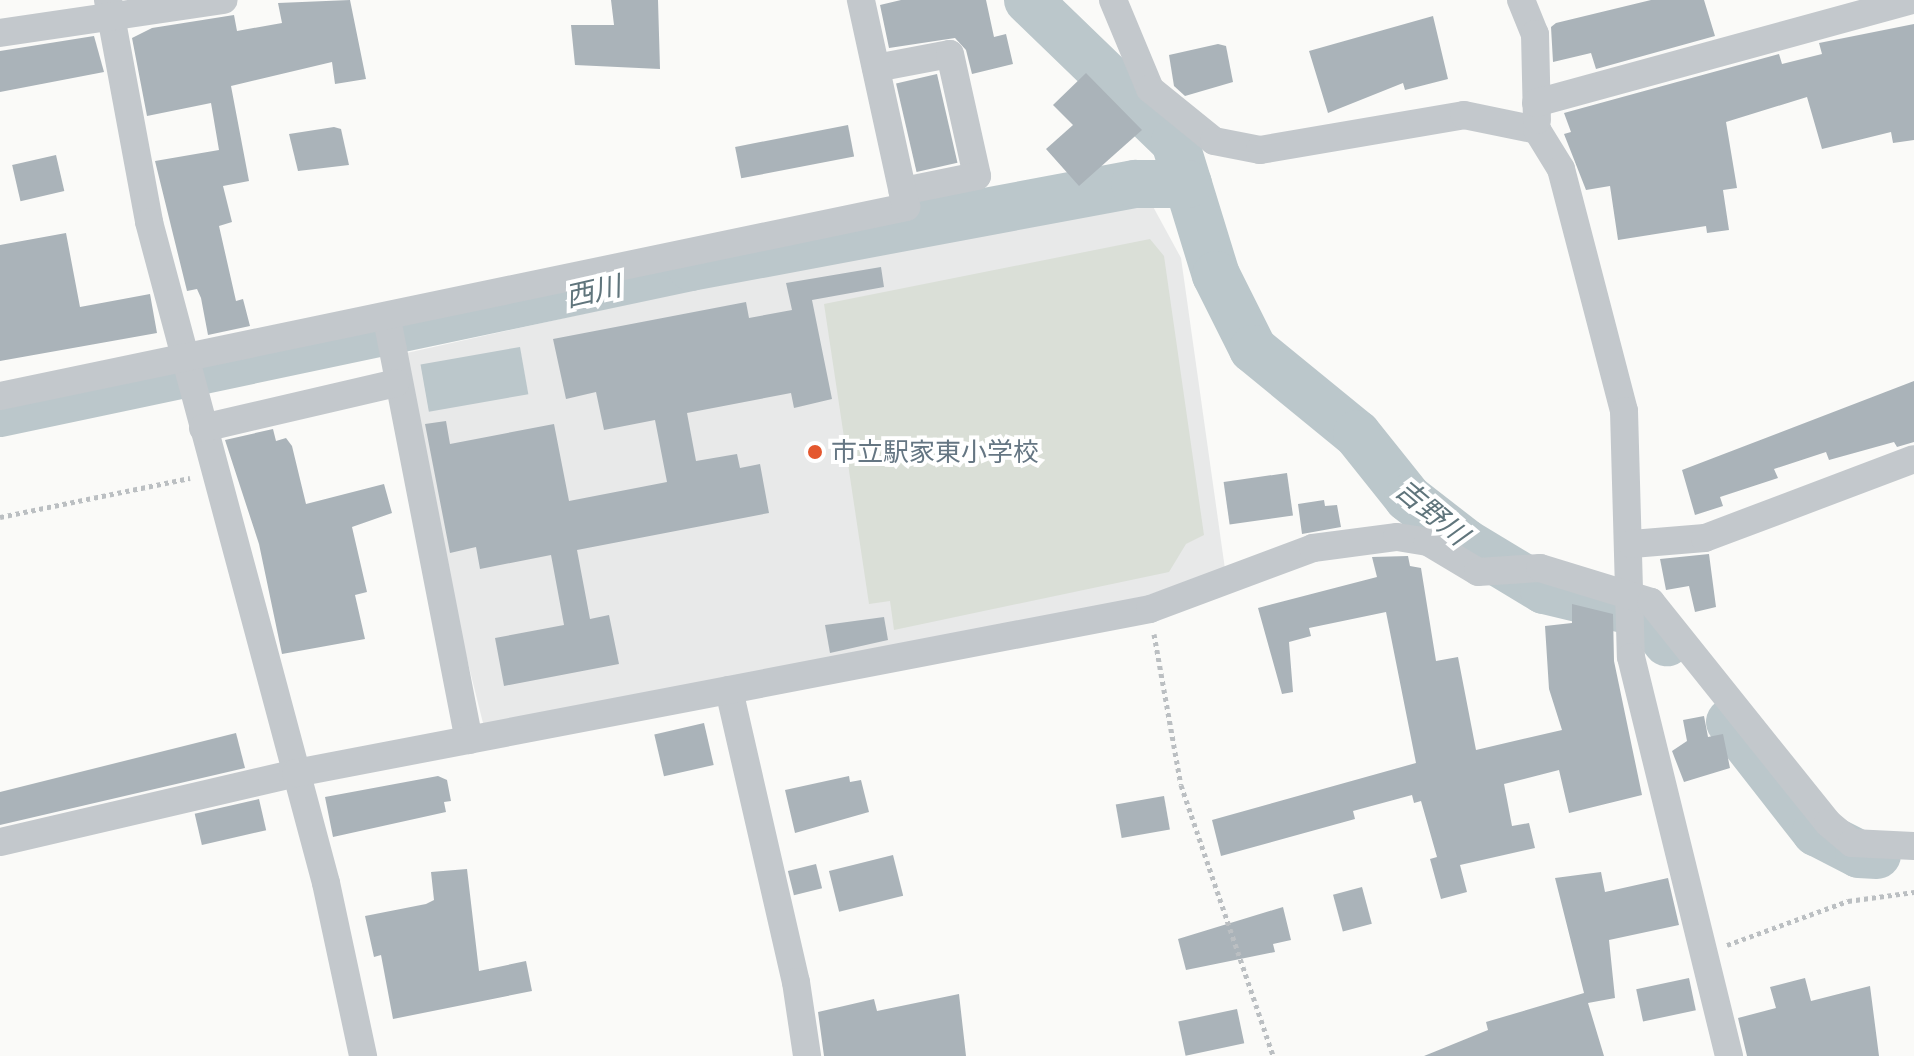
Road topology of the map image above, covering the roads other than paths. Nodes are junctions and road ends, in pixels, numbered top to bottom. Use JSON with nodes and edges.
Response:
{"nodes":[{"id":1,"x":224,"y":0,"type":"edge"},
{"id":2,"x":861,"y":0,"type":"edge"},
{"id":3,"x":1113,"y":0,"type":"edge"},
{"id":4,"x":1521,"y":0,"type":"edge"},
{"id":5,"x":1912,"y":0,"type":"edge"},
{"id":6,"x":109,"y":8,"type":"edge"},
{"id":7,"x":0,"y":33,"type":"edge"},
{"id":8,"x":876,"y":68,"type":"junction"},
{"id":9,"x":1537,"y":117,"type":"junction"},
{"id":10,"x":903,"y":191,"type":"junction"},
{"id":11,"x":387,"y":319,"type":"junction"},
{"id":12,"x":183,"y":354,"type":"junction"},
{"id":13,"x":395,"y":371,"type":"junction"},
{"id":14,"x":0,"y":396,"type":"edge"},
{"id":15,"x":203,"y":428,"type":"junction"},
{"id":16,"x":1914,"y":459,"type":"edge"},
{"id":17,"x":1632,"y":544,"type":"junction"},
{"id":18,"x":1632,"y":593,"type":"junction"},
{"id":19,"x":729,"y":690,"type":"junction"},
{"id":20,"x":469,"y":740,"type":"junction"},
{"id":21,"x":296,"y":773,"type":"junction"},
{"id":22,"x":0,"y":842,"type":"edge"},
{"id":23,"x":1914,"y":846,"type":"edge"},
{"id":24,"x":363,"y":1056,"type":"edge"},
{"id":25,"x":807,"y":1056,"type":"edge"},
{"id":26,"x":1729,"y":1056,"type":"edge"}],
"edges":[{"from":1,"to":6,"type":"street"},
{"from":2,"to":8,"type":"street"},
{"from":3,"to":9,"type":"street"},
{"from":4,"to":9,"type":"street"},
{"from":5,"to":9,"type":"street"},
{"from":6,"to":7,"type":"street"},
{"from":6,"to":12,"type":"street"},
{"from":8,"to":10,"type":"street"},
{"from":8,"to":10,"type":"street"},
{"from":9,"to":17,"type":"street"},
{"from":10,"to":11,"type":"street"},
{"from":11,"to":12,"type":"street"},
{"from":11,"to":13,"type":"street"},
{"from":12,"to":14,"type":"street"},
{"from":12,"to":15,"type":"street"},
{"from":13,"to":15,"type":"street"},
{"from":13,"to":20,"type":"street"},
{"from":15,"to":21,"type":"street"},
{"from":16,"to":17,"type":"street"},
{"from":17,"to":18,"type":"street"},
{"from":18,"to":19,"type":"street"},
{"from":18,"to":23,"type":"street"},
{"from":18,"to":26,"type":"street"},
{"from":19,"to":20,"type":"street"},
{"from":19,"to":25,"type":"street"},
{"from":20,"to":21,"type":"street"},
{"from":21,"to":22,"type":"street"},
{"from":21,"to":24,"type":"street"}]}
